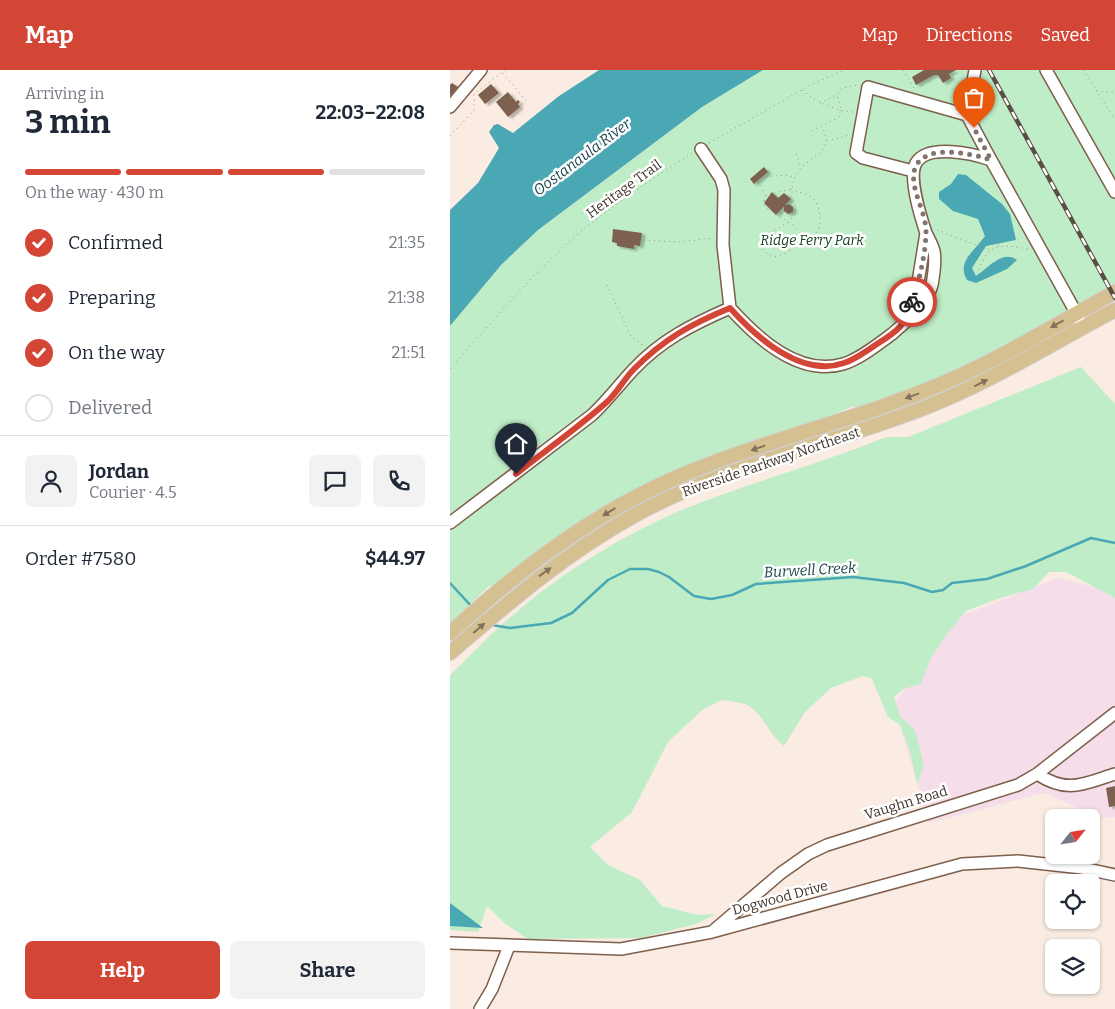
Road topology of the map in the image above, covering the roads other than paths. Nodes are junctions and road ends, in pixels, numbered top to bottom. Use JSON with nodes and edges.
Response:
{"nodes":[{"id":1,"x":975,"y":70,"type":"edge"},
{"id":2,"x":1046,"y":70,"type":"edge"},
{"id":3,"x":476,"y":72,"type":"edge"},
{"id":4,"x":450,"y":106,"type":"edge"},
{"id":5,"x":967,"y":115,"type":"junction"},
{"id":6,"x":701,"y":149,"type":"road end"},
{"id":7,"x":991,"y":160,"type":"junction"},
{"id":8,"x":913,"y":171,"type":"junction"},
{"id":9,"x":1115,"y":192,"type":"edge"},
{"id":10,"x":1115,"y":292,"type":"edge"},
{"id":11,"x":730,"y":308,"type":"junction"},
{"id":12,"x":1115,"y":310,"type":"edge"},
{"id":13,"x":1077,"y":313,"type":"junction"},
{"id":14,"x":1084,"y":327,"type":"junction"},
{"id":15,"x":874,"y":409,"type":"junction"},
{"id":16,"x":879,"y":424,"type":"junction"},
{"id":17,"x":450,"y":523,"type":"edge"},
{"id":18,"x":450,"y":633,"type":"edge"},
{"id":19,"x":450,"y":653,"type":"edge"},
{"id":20,"x":1115,"y":713,"type":"edge"},
{"id":21,"x":1037,"y":774,"type":"junction"},
{"id":22,"x":1115,"y":774,"type":"edge"},
{"id":23,"x":1115,"y":875,"type":"edge"},
{"id":24,"x":712,"y":932,"type":"junction"},
{"id":25,"x":450,"y":943,"type":"edge"},
{"id":26,"x":509,"y":946,"type":"junction"},
{"id":27,"x":480,"y":1009,"type":"edge"}],
"edges":[{"from":1,"to":5,"type":"street"},
{"from":2,"to":9,"type":"street"},
{"from":3,"to":4,"type":"street"},
{"from":5,"to":7,"type":"street"},
{"from":5,"to":8,"type":"street"},
{"from":6,"to":11,"type":"street"},
{"from":7,"to":8,"type":"street"},
{"from":7,"to":13,"type":"street"},
{"from":8,"to":11,"type":"street"},
{"from":10,"to":13,"type":"main road","name":"Riverside Parkway Northeast"},
{"from":11,"to":17,"type":"street"},
{"from":12,"to":14,"type":"main road","name":"Riverside Parkway Northeast"},
{"from":13,"to":14,"type":"street"},
{"from":13,"to":15,"type":"main road","name":"Riverside Parkway Northeast","one_way":true},
{"from":16,"to":14,"type":"main road","name":"Riverside Parkway Northeast","one_way":true},
{"from":15,"to":16,"type":"street"},
{"from":15,"to":18,"type":"main road","name":"Riverside Parkway Northeast","one_way":true},
{"from":19,"to":16,"type":"main road","name":"Riverside Parkway Northeast","one_way":true},
{"from":20,"to":21,"type":"street","name":"Vaughn Road"},
{"from":21,"to":22,"type":"street"},
{"from":21,"to":24,"type":"street","name":"Vaughn Road"},
{"from":23,"to":24,"type":"street","name":"Dogwood Drive"},
{"from":24,"to":26,"type":"street","name":"Dogwood Drive"},
{"from":25,"to":26,"type":"street","name":"Dogwood Drive"},
{"from":26,"to":27,"type":"street"}]}
